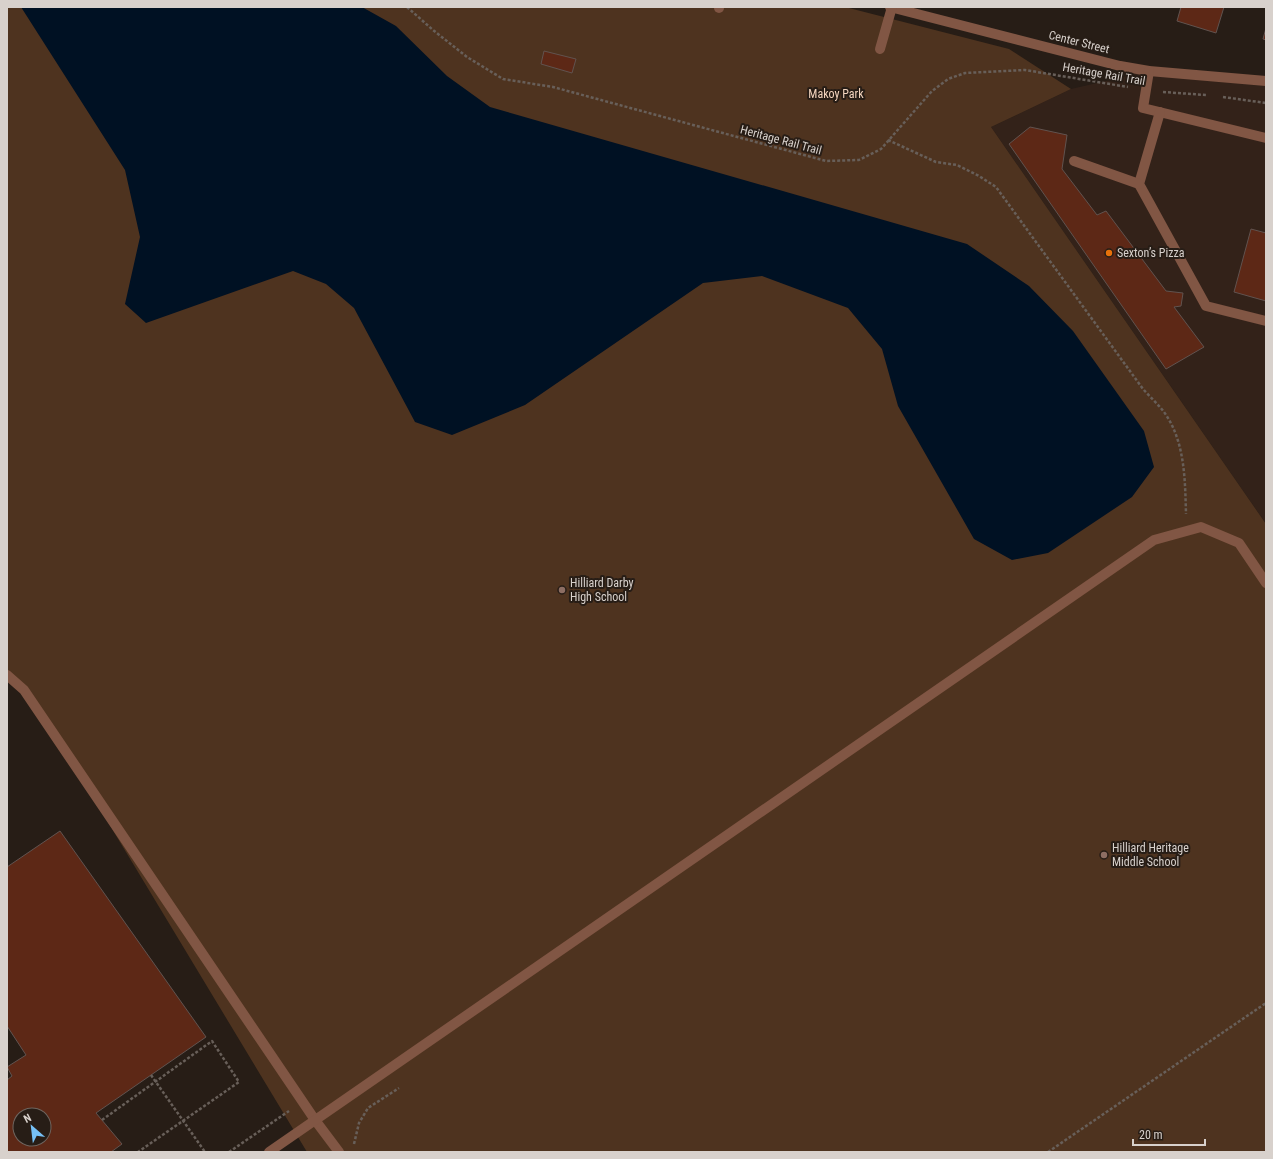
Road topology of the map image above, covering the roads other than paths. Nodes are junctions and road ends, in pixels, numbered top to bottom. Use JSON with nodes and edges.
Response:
{"nodes":[{"id":1,"x":891,"y":7,"type":"edge"},
{"id":2,"x":880,"y":50,"type":"dead end"},
{"id":3,"x":1149,"y":71,"type":"junction"},
{"id":4,"x":1266,"y":81,"type":"edge"},
{"id":5,"x":1160,"y":112,"type":"junction"},
{"id":6,"x":1266,"y":138,"type":"edge"},
{"id":7,"x":1074,"y":161,"type":"dead end"},
{"id":8,"x":1139,"y":184,"type":"junction"},
{"id":9,"x":1266,"y":321,"type":"edge"},
{"id":10,"x":1266,"y":583,"type":"edge"},
{"id":11,"x":7,"y":675,"type":"edge"},
{"id":12,"x":315,"y":1120,"type":"junction"},
{"id":13,"x":269,"y":1152,"type":"edge"},
{"id":14,"x":339,"y":1152,"type":"edge"}],
"edges":[{"from":1,"to":2,"type":"street"},
{"from":1,"to":3,"type":"street","name":"Center Street"},
{"from":3,"to":4,"type":"street","name":"Center Street"},
{"from":3,"to":5,"type":"street"},
{"from":5,"to":6,"type":"street"},
{"from":5,"to":8,"type":"street"},
{"from":7,"to":8,"type":"street"},
{"from":8,"to":9,"type":"street"},
{"from":10,"to":12,"type":"street"},
{"from":11,"to":12,"type":"street"},
{"from":12,"to":13,"type":"street"},
{"from":12,"to":14,"type":"street"}]}
